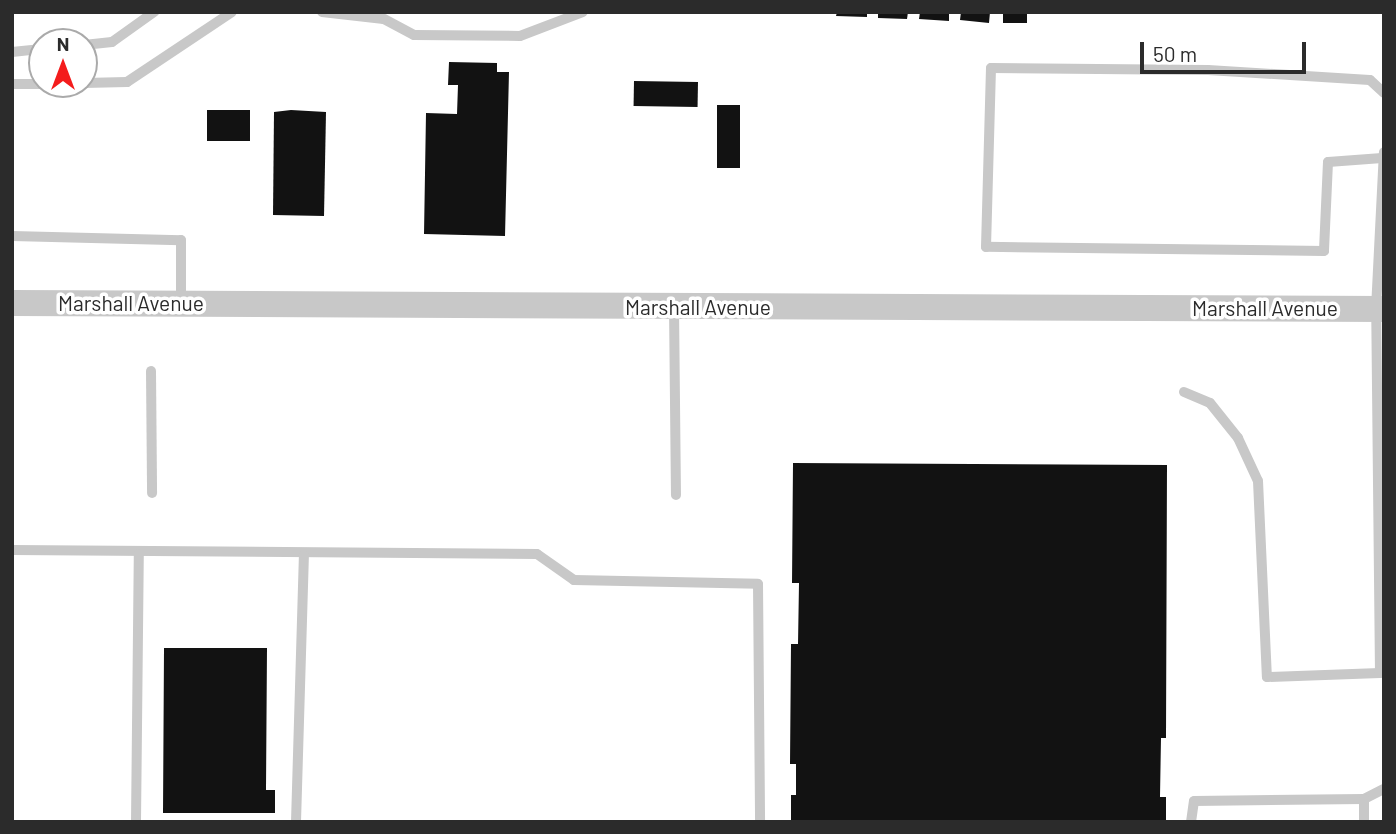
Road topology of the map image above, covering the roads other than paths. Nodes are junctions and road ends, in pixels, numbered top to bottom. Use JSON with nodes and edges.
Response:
{"nodes":[{"id":1,"x":154,"y":12,"type":"edge"},
{"id":2,"x":232,"y":12,"type":"edge"},
{"id":3,"x":322,"y":12,"type":"edge"},
{"id":4,"x":583,"y":12,"type":"edge"},
{"id":5,"x":98,"y":44,"type":"edge"},
{"id":6,"x":98,"y":83,"type":"edge"},
{"id":7,"x":1384,"y":93,"type":"edge"},
{"id":8,"x":1383,"y":155,"type":"edge"},
{"id":9,"x":12,"y":236,"type":"edge"},
{"id":10,"x":12,"y":303,"type":"edge"},
{"id":11,"x":181,"y":304,"type":"junction"},
{"id":12,"x":674,"y":307,"type":"junction"},
{"id":13,"x":1380,"y":309,"type":"edge"},
{"id":14,"x":151,"y":371,"type":"dead end"},
{"id":15,"x":1184,"y":392,"type":"dead end"},
{"id":16,"x":152,"y":493,"type":"dead end"},
{"id":17,"x":676,"y":495,"type":"dead end"},
{"id":18,"x":12,"y":550,"type":"edge"},
{"id":19,"x":139,"y":554,"type":"junction"},
{"id":20,"x":304,"y":555,"type":"junction"},
{"id":21,"x":1384,"y":789,"type":"edge"},
{"id":22,"x":1364,"y":799,"type":"junction"},
{"id":23,"x":136,"y":822,"type":"edge"},
{"id":24,"x":296,"y":822,"type":"edge"},
{"id":25,"x":760,"y":822,"type":"edge"},
{"id":26,"x":1191,"y":822,"type":"edge"},
{"id":27,"x":1364,"y":822,"type":"edge"}],
"edges":[{"from":1,"to":5,"type":"lane"},
{"from":2,"to":6,"type":"lane"},
{"from":3,"to":4,"type":"lane"},
{"from":7,"to":8,"type":"lane"},
{"from":8,"to":13,"type":"lane"},
{"from":9,"to":11,"type":"lane"},
{"from":10,"to":11,"type":"street","name":"Marshall Avenue"},
{"from":11,"to":12,"type":"street","name":"Marshall Avenue"},
{"from":12,"to":13,"type":"street","name":"Marshall Avenue"},
{"from":12,"to":17,"type":"lane"},
{"from":13,"to":15,"type":"lane"},
{"from":14,"to":16,"type":"lane"},
{"from":18,"to":19,"type":"lane"},
{"from":19,"to":20,"type":"lane"},
{"from":19,"to":23,"type":"lane"},
{"from":20,"to":24,"type":"lane"},
{"from":20,"to":25,"type":"lane"},
{"from":21,"to":22,"type":"lane"},
{"from":22,"to":26,"type":"lane"},
{"from":22,"to":27,"type":"lane"}]}
